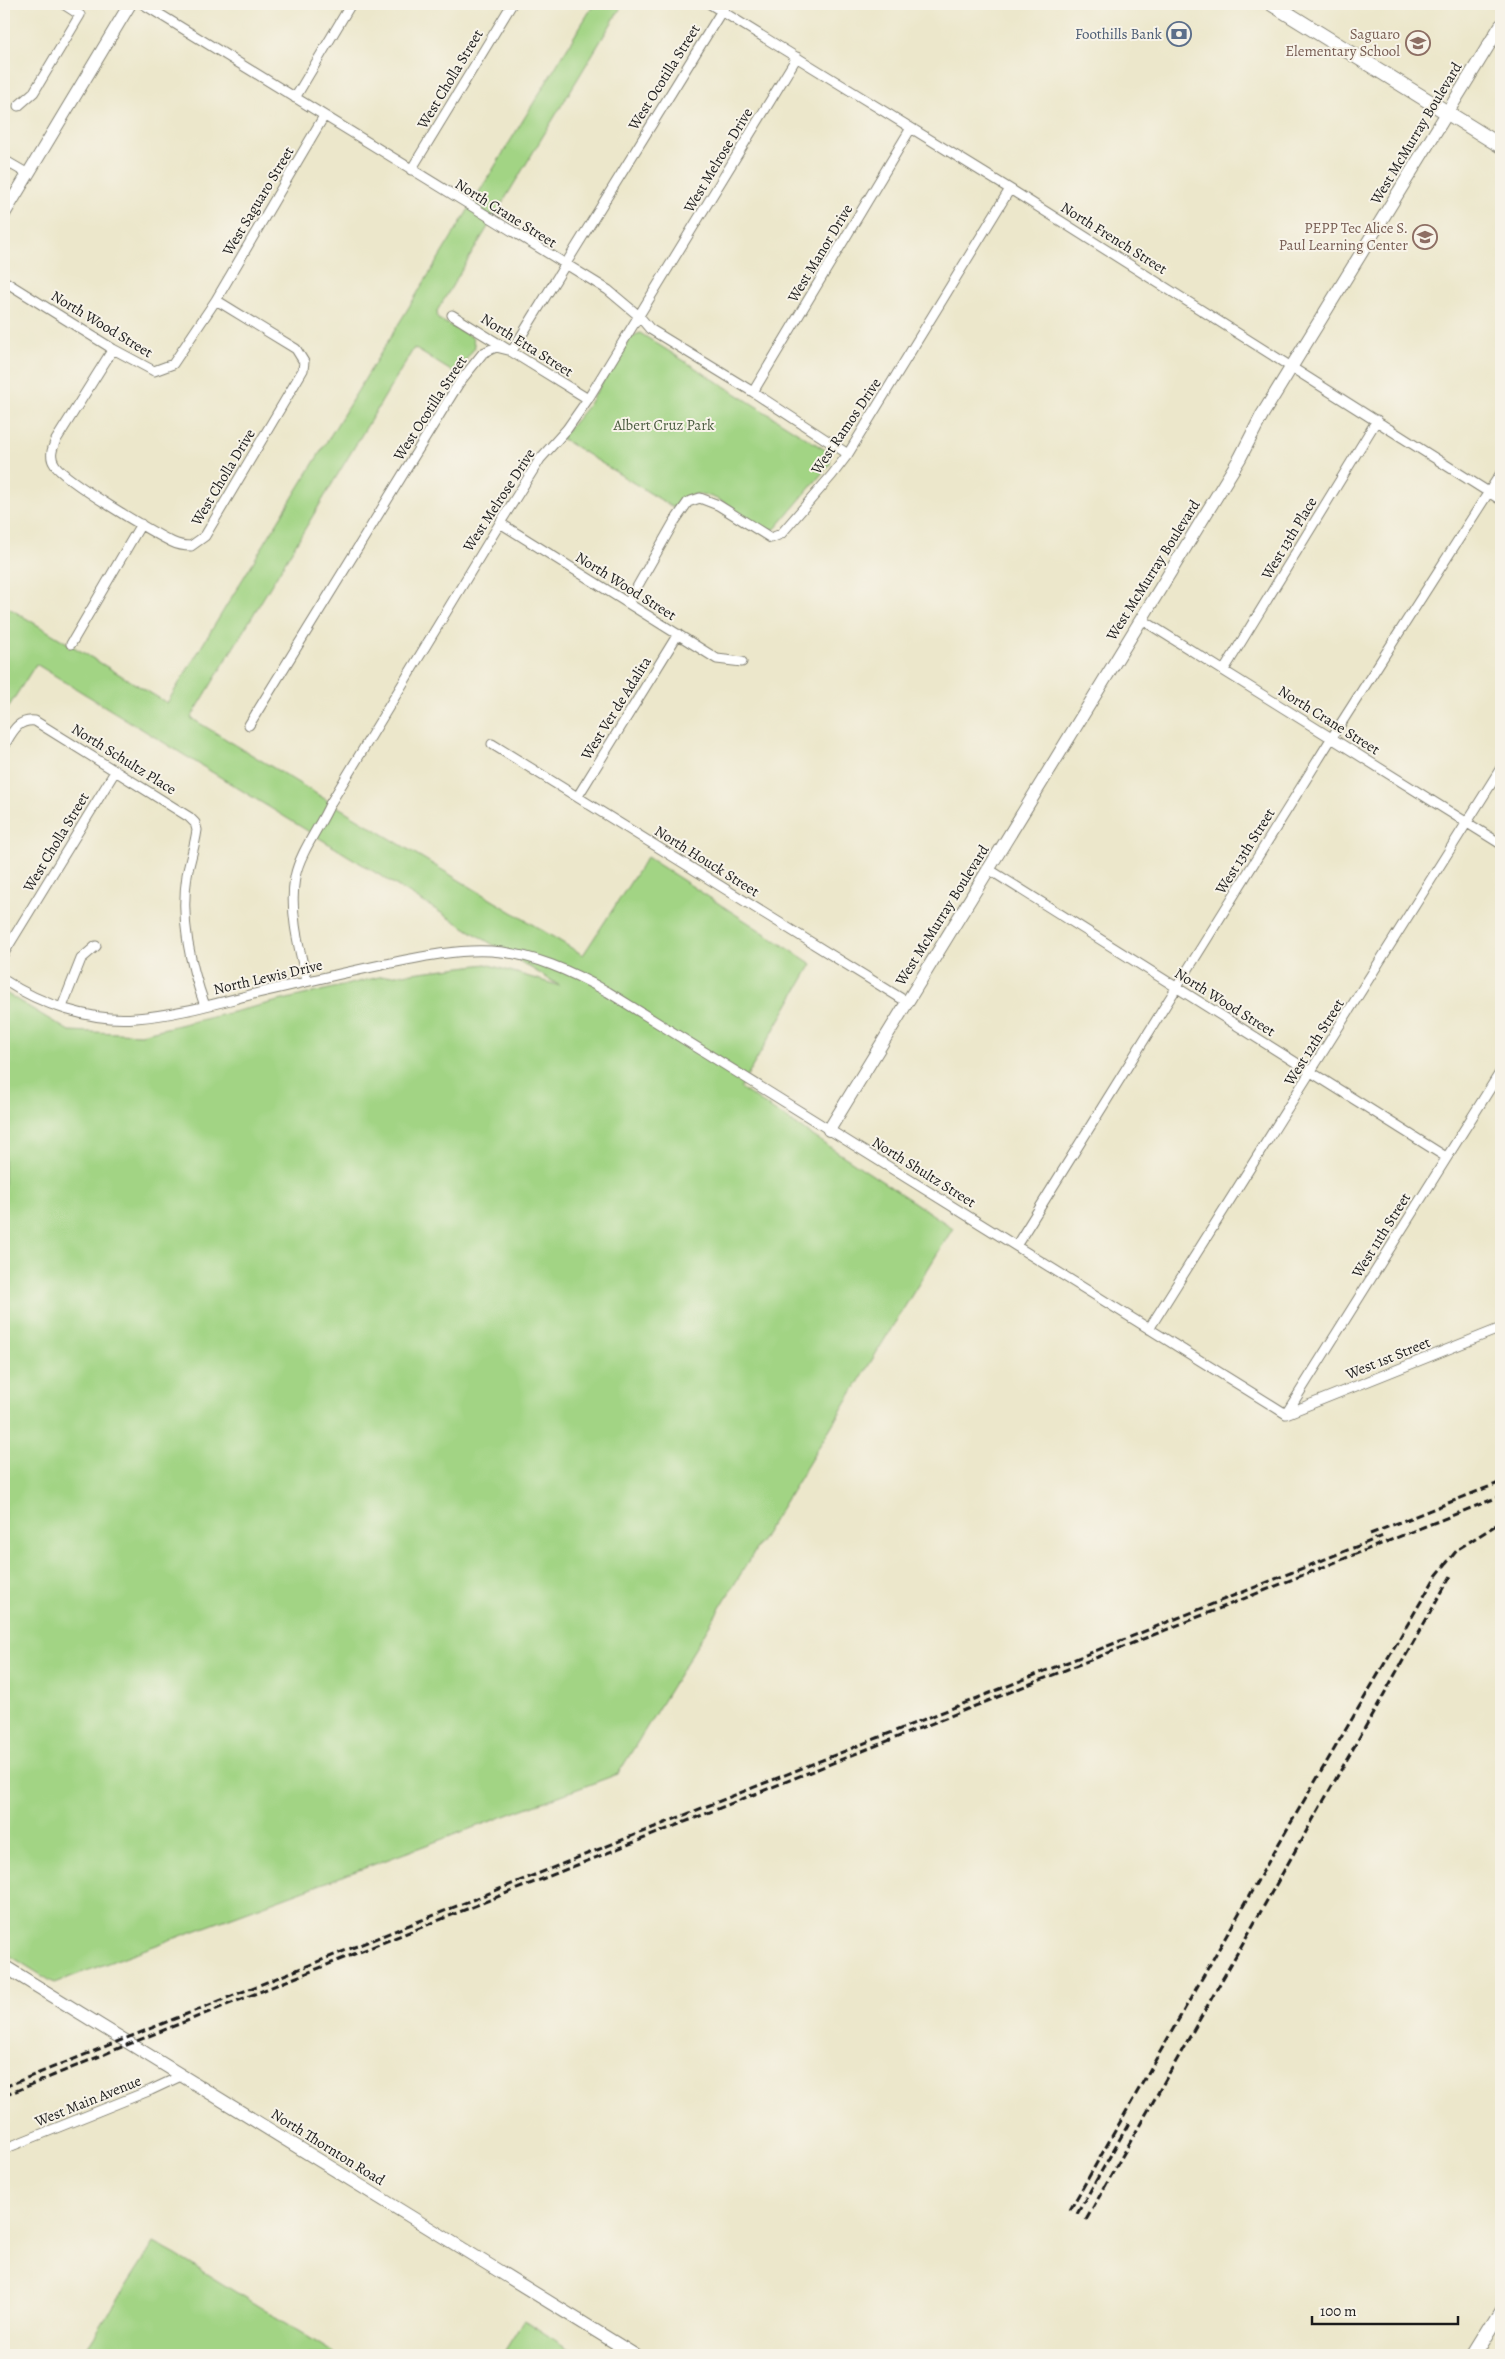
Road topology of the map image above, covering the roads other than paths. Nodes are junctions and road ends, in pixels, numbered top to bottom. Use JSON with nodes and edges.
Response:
{"nodes":[{"id":1,"x":62,"y":4,"type":"edge"},
{"id":2,"x":130,"y":4,"type":"edge"},
{"id":3,"x":143,"y":4,"type":"edge"},
{"id":4,"x":352,"y":4,"type":"edge"},
{"id":5,"x":512,"y":4,"type":"edge"},
{"id":6,"x":710,"y":4,"type":"edge"},
{"id":7,"x":1272,"y":4,"type":"edge"},
{"id":8,"x":724,"y":7,"type":"edge"},
{"id":9,"x":1501,"y":25,"type":"edge"},
{"id":10,"x":796,"y":57,"type":"junction"},
{"id":11,"x":295,"y":98,"type":"junction"},
{"id":12,"x":18,"y":106,"type":"dead end"},
{"id":13,"x":1446,"y":112,"type":"junction"},
{"id":14,"x":324,"y":116,"type":"junction"},
{"id":15,"x":911,"y":128,"type":"junction"},
{"id":16,"x":1501,"y":146,"type":"edge"},
{"id":17,"x":4,"y":160,"type":"edge"},
{"id":18,"x":411,"y":170,"type":"junction"},
{"id":19,"x":28,"y":174,"type":"junction"},
{"id":20,"x":1010,"y":189,"type":"junction"},
{"id":21,"x":4,"y":214,"type":"edge"},
{"id":22,"x":564,"y":265,"type":"junction"},
{"id":23,"x":4,"y":281,"type":"edge"},
{"id":24,"x":216,"y":300,"type":"junction"},
{"id":25,"x":452,"y":315,"type":"dead end"},
{"id":26,"x":639,"y":316,"type":"junction"},
{"id":27,"x":113,"y":349,"type":"junction"},
{"id":28,"x":512,"y":351,"type":"junction"},
{"id":29,"x":1293,"y":367,"type":"junction"},
{"id":30,"x":753,"y":392,"type":"junction"},
{"id":31,"x":588,"y":399,"type":"junction"},
{"id":32,"x":1377,"y":420,"type":"junction"},
{"id":33,"x":848,"y":454,"type":"junction"},
{"id":34,"x":1501,"y":472,"type":"edge"},
{"id":35,"x":1489,"y":492,"type":"junction"},
{"id":36,"x":1501,"y":500,"type":"edge"},
{"id":37,"x":500,"y":523,"type":"junction"},
{"id":38,"x":141,"y":524,"type":"junction"},
{"id":39,"x":628,"y":603,"type":"junction"},
{"id":40,"x":1142,"y":619,"type":"junction"},
{"id":41,"x":678,"y":634,"type":"junction"},
{"id":42,"x":71,"y":644,"type":"dead end"},
{"id":43,"x":742,"y":662,"type":"dead end"},
{"id":44,"x":1224,"y":670,"type":"junction"},
{"id":45,"x":249,"y":725,"type":"dead end"},
{"id":46,"x":1332,"y":739,"type":"junction"},
{"id":47,"x":492,"y":744,"type":"dead end"},
{"id":48,"x":4,"y":746,"type":"edge"},
{"id":49,"x":1501,"y":768,"type":"edge"},
{"id":50,"x":116,"y":770,"type":"junction"},
{"id":51,"x":578,"y":796,"type":"junction"},
{"id":52,"x":1466,"y":822,"type":"junction"},
{"id":53,"x":1501,"y":844,"type":"edge"},
{"id":54,"x":990,"y":870,"type":"junction"},
{"id":55,"x":96,"y":946,"type":"dead end"},
{"id":56,"x":4,"y":953,"type":"edge"},
{"id":57,"x":543,"y":962,"type":"joint"},
{"id":58,"x":4,"y":980,"type":"edge"},
{"id":59,"x":307,"y":981,"type":"junction"},
{"id":60,"x":1176,"y":988,"type":"junction"},
{"id":61,"x":907,"y":1002,"type":"junction"},
{"id":62,"x":204,"y":1006,"type":"junction"},
{"id":63,"x":62,"y":1007,"type":"junction"},
{"id":64,"x":1501,"y":1070,"type":"edge"},
{"id":65,"x":1311,"y":1073,"type":"junction"},
{"id":66,"x":829,"y":1130,"type":"junction"},
{"id":67,"x":1446,"y":1157,"type":"junction"},
{"id":68,"x":1016,"y":1246,"type":"junction"},
{"id":69,"x":1501,"y":1328,"type":"edge"},
{"id":70,"x":1149,"y":1329,"type":"junction"},
{"id":71,"x":1286,"y":1414,"type":"junction"},
{"id":72,"x":4,"y":1966,"type":"edge"},
{"id":73,"x":181,"y":2076,"type":"junction"},
{"id":74,"x":4,"y":2149,"type":"edge"},
{"id":75,"x":1501,"y":2311,"type":"edge"},
{"id":76,"x":635,"y":2355,"type":"edge"},
{"id":77,"x":1474,"y":2355,"type":"edge"}],
"edges":[{"from":1,"to":12,"type":"street"},
{"from":2,"to":19,"type":"street"},
{"from":3,"to":11,"type":"street","name":"North Crane Street"},
{"from":4,"to":11,"type":"street"},
{"from":5,"to":18,"type":"street","name":"West Cholla Street"},
{"from":6,"to":8,"type":"street","name":"North French Street"},
{"from":7,"to":13,"type":"main road"},
{"from":8,"to":10,"type":"street","name":"North French Street"},
{"from":8,"to":22,"type":"street","name":"West Ocotilla Street"},
{"from":9,"to":13,"type":"street","name":"West McMurray Boulevard"},
{"from":10,"to":15,"type":"street","name":"North French Street"},
{"from":10,"to":26,"type":"street","name":"West Melrose Drive"},
{"from":11,"to":14,"type":"street","name":"North Crane Street"},
{"from":13,"to":16,"type":"main road"},
{"from":13,"to":29,"type":"street","name":"West McMurray Boulevard"},
{"from":14,"to":18,"type":"street","name":"North Crane Street"},
{"from":14,"to":24,"type":"street","name":"West Saguaro Street"},
{"from":15,"to":20,"type":"street","name":"North French Street"},
{"from":15,"to":30,"type":"street","name":"West Manor Drive"},
{"from":17,"to":19,"type":"street"},
{"from":18,"to":22,"type":"street","name":"North Crane Street"},
{"from":19,"to":21,"type":"street"},
{"from":20,"to":29,"type":"street","name":"North French Street"},
{"from":20,"to":33,"type":"street","name":"West Ramos Drive"},
{"from":22,"to":26,"type":"street","name":"North Crane Street"},
{"from":22,"to":28,"type":"street","name":"West Ocotilla Street"},
{"from":23,"to":27,"type":"street","name":"North Wood Street"},
{"from":24,"to":27,"type":"street","name":"North Wood Street"},
{"from":24,"to":38,"type":"street","name":"West Cholla Drive"},
{"from":25,"to":28,"type":"street","name":"North Etta Street"},
{"from":26,"to":30,"type":"street","name":"North Crane Street"},
{"from":26,"to":31,"type":"street","name":"West Melrose Drive"},
{"from":27,"to":38,"type":"street","name":"West Cholla Drive"},
{"from":28,"to":31,"type":"street","name":"North Etta Street"},
{"from":28,"to":45,"type":"street","name":"West Ocotilla Street"},
{"from":29,"to":32,"type":"street","name":"North French Street"},
{"from":29,"to":40,"type":"street","name":"West McMurray Boulevard"},
{"from":30,"to":33,"type":"street","name":"North Crane Street"},
{"from":31,"to":37,"type":"street","name":"West Melrose Drive"},
{"from":32,"to":35,"type":"street","name":"North French Street"},
{"from":32,"to":44,"type":"street","name":"West 13th Place"},
{"from":33,"to":39,"type":"street","name":"West Ramos Drive"},
{"from":34,"to":35,"type":"street","name":"West 13th Street"},
{"from":35,"to":36,"type":"street","name":"North French Street"},
{"from":35,"to":46,"type":"street","name":"West 13th Street"},
{"from":37,"to":39,"type":"street","name":"North Wood Street"},
{"from":37,"to":59,"type":"street","name":"West Melrose Drive"},
{"from":38,"to":42,"type":"street"},
{"from":39,"to":41,"type":"street","name":"North Wood Street"},
{"from":40,"to":44,"type":"street","name":"North Crane Street"},
{"from":40,"to":54,"type":"street","name":"West McMurray Boulevard"},
{"from":41,"to":43,"type":"street","name":"North Wood Street"},
{"from":41,"to":51,"type":"street","name":"West Ver de Adalita"},
{"from":44,"to":46,"type":"street","name":"North Crane Street"},
{"from":46,"to":52,"type":"street","name":"North Crane Street"},
{"from":46,"to":60,"type":"street","name":"West 13th Street"},
{"from":47,"to":51,"type":"street","name":"North Houck Street"},
{"from":48,"to":50,"type":"street","name":"North Schultz Place"},
{"from":49,"to":52,"type":"street","name":"West 12th Street"},
{"from":50,"to":56,"type":"street","name":"West Cholla Street"},
{"from":50,"to":62,"type":"street","name":"North Schultz Place"},
{"from":51,"to":61,"type":"street","name":"North Houck Street"},
{"from":52,"to":53,"type":"street","name":"North Crane Street"},
{"from":52,"to":65,"type":"street","name":"West 12th Street"},
{"from":54,"to":60,"type":"street","name":"North Wood Street"},
{"from":54,"to":61,"type":"street","name":"West McMurray Boulevard"},
{"from":55,"to":63,"type":"street"},
{"from":57,"to":59,"type":"street","name":"North Lewis Drive"},
{"from":57,"to":66,"type":"street","name":"North Shultz Street"},
{"from":58,"to":63,"type":"street","name":"North Lewis Drive"},
{"from":59,"to":62,"type":"street","name":"North Lewis Drive"},
{"from":60,"to":65,"type":"street","name":"North Wood Street"},
{"from":60,"to":68,"type":"street","name":"West 13th Street"},
{"from":61,"to":66,"type":"street","name":"West McMurray Boulevard"},
{"from":62,"to":63,"type":"street","name":"North Lewis Drive"},
{"from":64,"to":67,"type":"street","name":"West 11th Street"},
{"from":65,"to":67,"type":"street","name":"North Wood Street"},
{"from":65,"to":70,"type":"street","name":"West 12th Street"},
{"from":66,"to":68,"type":"street","name":"North Shultz Street"},
{"from":67,"to":71,"type":"street","name":"West 11th Street"},
{"from":68,"to":70,"type":"street","name":"North Shultz Street"},
{"from":69,"to":71,"type":"street","name":"West 1st Street"},
{"from":70,"to":71,"type":"street","name":"North Shultz Street"},
{"from":72,"to":73,"type":"street","name":"North Thornton Road"},
{"from":73,"to":74,"type":"street","name":"West Main Avenue"},
{"from":73,"to":76,"type":"street","name":"North Thornton Road"},
{"from":75,"to":77,"type":"main road"}]}
